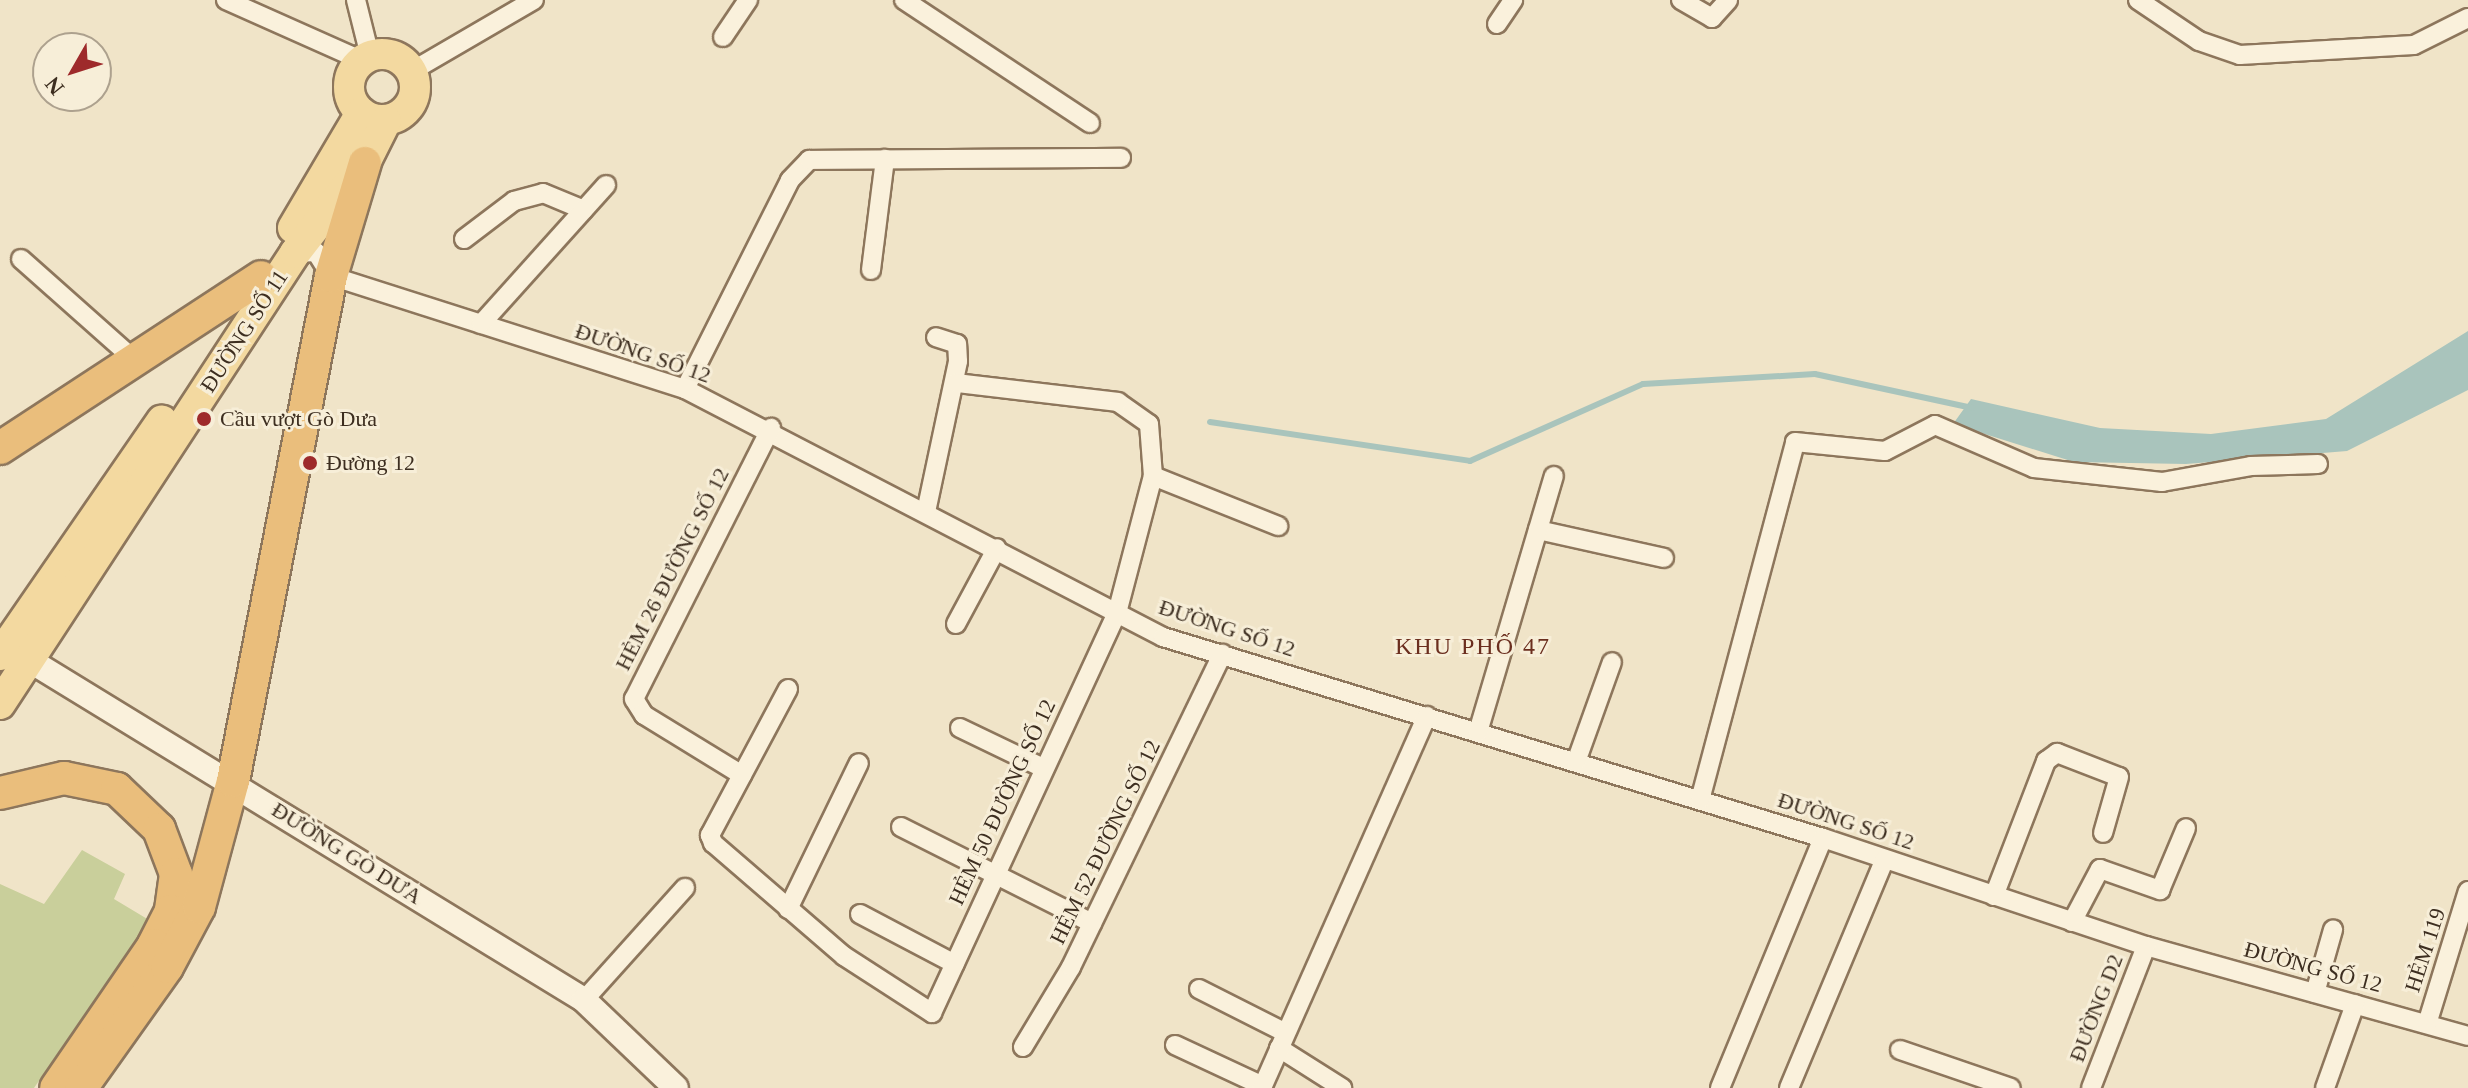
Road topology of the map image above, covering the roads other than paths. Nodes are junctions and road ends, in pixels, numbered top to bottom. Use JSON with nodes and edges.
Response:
{"nodes":[{"id":1,"x":226,"y":0,"type":"edge"},
{"id":2,"x":356,"y":0,"type":"edge"},
{"id":3,"x":534,"y":0,"type":"edge"},
{"id":4,"x":748,"y":0,"type":"edge"},
{"id":5,"x":904,"y":0,"type":"edge"},
{"id":6,"x":1513,"y":0,"type":"edge"},
{"id":7,"x":1681,"y":0,"type":"edge"},
{"id":8,"x":1728,"y":0,"type":"edge"},
{"id":9,"x":2138,"y":0,"type":"edge"},
{"id":10,"x":2468,"y":18,"type":"edge"},
{"id":11,"x":1497,"y":24,"type":"dead end"},
{"id":12,"x":723,"y":37,"type":"dead end"},
{"id":13,"x":366,"y":58,"type":"junction"},
{"id":14,"x":412,"y":71,"type":"junction"},
{"id":15,"x":373,"y":117,"type":"junction"},
{"id":16,"x":1090,"y":123,"type":"dead end"},
{"id":17,"x":1121,"y":158,"type":"dead end"},
{"id":18,"x":885,"y":159,"type":"junction"},
{"id":19,"x":365,"y":163,"type":"junction"},
{"id":20,"x":606,"y":185,"type":"dead end"},
{"id":21,"x":584,"y":210,"type":"junction"},
{"id":22,"x":464,"y":239,"type":"dead end"},
{"id":23,"x":295,"y":253,"type":"junction"},
{"id":24,"x":21,"y":259,"type":"dead end"},
{"id":25,"x":871,"y":270,"type":"dead end"},
{"id":26,"x":331,"y":276,"type":"junction"},
{"id":27,"x":261,"y":277,"type":"junction"},
{"id":28,"x":481,"y":324,"type":"junction"},
{"id":29,"x":936,"y":337,"type":"dead end"},
{"id":30,"x":137,"y":362,"type":"junction"},
{"id":31,"x":956,"y":383,"type":"junction"},
{"id":32,"x":685,"y":389,"type":"junction"},
{"id":33,"x":771,"y":428,"type":"junction"},
{"id":34,"x":0,"y":448,"type":"edge"},
{"id":35,"x":2318,"y":464,"type":"dead end"},
{"id":36,"x":1153,"y":476,"type":"junction"},
{"id":37,"x":1554,"y":476,"type":"dead end"},
{"id":38,"x":926,"y":512,"type":"junction"},
{"id":39,"x":1278,"y":526,"type":"dead end"},
{"id":40,"x":1538,"y":530,"type":"junction"},
{"id":41,"x":997,"y":548,"type":"junction"},
{"id":42,"x":1664,"y":558,"type":"dead end"},
{"id":43,"x":1117,"y":613,"type":"junction"},
{"id":44,"x":956,"y":624,"type":"dead end"},
{"id":45,"x":9,"y":651,"type":"edge"},
{"id":46,"x":1222,"y":654,"type":"junction"},
{"id":47,"x":1612,"y":662,"type":"dead end"},
{"id":48,"x":788,"y":689,"type":"dead end"},
{"id":49,"x":0,"y":704,"type":"edge"},
{"id":50,"x":1427,"y":716,"type":"junction"},
{"id":51,"x":960,"y":728,"type":"dead end"},
{"id":52,"x":1478,"y":732,"type":"junction"},
{"id":53,"x":1576,"y":762,"type":"junction"},
{"id":54,"x":859,"y":763,"type":"dead end"},
{"id":55,"x":1043,"y":768,"type":"junction"},
{"id":56,"x":742,"y":775,"type":"junction"},
{"id":57,"x":233,"y":781,"type":"junction"},
{"id":58,"x":0,"y":793,"type":"edge"},
{"id":59,"x":1700,"y":800,"type":"junction"},
{"id":60,"x":901,"y":827,"type":"dead end"},
{"id":61,"x":2186,"y":828,"type":"dead end"},
{"id":62,"x":2103,"y":833,"type":"dead end"},
{"id":63,"x":1823,"y":838,"type":"junction"},
{"id":64,"x":1885,"y":859,"type":"junction"},
{"id":65,"x":993,"y":876,"type":"junction"},
{"id":66,"x":685,"y":888,"type":"dead end"},
{"id":67,"x":2468,"y":891,"type":"edge"},
{"id":68,"x":1994,"y":896,"type":"junction"},
{"id":69,"x":788,"y":909,"type":"junction"},
{"id":70,"x":860,"y":914,"type":"dead end"},
{"id":71,"x":2072,"y":922,"type":"junction"},
{"id":72,"x":1092,"y":923,"type":"junction"},
{"id":73,"x":2333,"y":930,"type":"dead end"},
{"id":74,"x":2146,"y":946,"type":"junction"},
{"id":75,"x":955,"y":964,"type":"junction"},
{"id":76,"x":1199,"y":989,"type":"dead end"},
{"id":77,"x":2315,"y":993,"type":"junction"},
{"id":78,"x":584,"y":1000,"type":"junction"},
{"id":79,"x":2355,"y":1004,"type":"junction"},
{"id":80,"x":2427,"y":1024,"type":"junction"},
{"id":81,"x":2468,"y":1036,"type":"edge"},
{"id":82,"x":1283,"y":1041,"type":"junction"},
{"id":83,"x":1175,"y":1045,"type":"dead end"},
{"id":84,"x":1023,"y":1047,"type":"dead end"},
{"id":85,"x":1900,"y":1050,"type":"dead end"},
{"id":86,"x":1262,"y":1087,"type":"edge"},
{"id":87,"x":56,"y":1088,"type":"edge"},
{"id":88,"x":81,"y":1088,"type":"edge"},
{"id":89,"x":676,"y":1088,"type":"edge"},
{"id":90,"x":1342,"y":1088,"type":"edge"},
{"id":91,"x":1720,"y":1088,"type":"edge"},
{"id":92,"x":1789,"y":1088,"type":"edge"},
{"id":93,"x":2011,"y":1088,"type":"edge"},
{"id":94,"x":2091,"y":1088,"type":"edge"},
{"id":95,"x":2325,"y":1088,"type":"edge"}],
"edges":[{"from":1,"to":13,"type":"street"},
{"from":2,"to":13,"type":"street"},
{"from":3,"to":14,"type":"street"},
{"from":4,"to":12,"type":"street"},
{"from":5,"to":16,"type":"street"},
{"from":6,"to":11,"type":"street"},
{"from":7,"to":8,"type":"street"},
{"from":9,"to":10,"type":"street"},
{"from":13,"to":14,"type":"main road"},
{"from":13,"to":15,"type":"main road"},
{"from":14,"to":15,"type":"main road"},
{"from":15,"to":19,"type":"main road","name":"ĐƯỜNG SỐ 11"},
{"from":15,"to":27,"type":"main road","name":"ĐƯỜNG SỐ 11"},
{"from":17,"to":18,"type":"street"},
{"from":18,"to":25,"type":"street"},
{"from":18,"to":32,"type":"street"},
{"from":19,"to":23,"type":"main road","name":"ĐƯỜNG SỐ 11"},
{"from":19,"to":26,"type":"highway"},
{"from":20,"to":21,"type":"street"},
{"from":21,"to":22,"type":"street"},
{"from":21,"to":28,"type":"street"},
{"from":23,"to":26,"type":"street","name":"ĐƯỜNG SỐ 12"},
{"from":23,"to":45,"type":"main road","name":"ĐƯỜNG SỐ 11"},
{"from":24,"to":30,"type":"street"},
{"from":26,"to":28,"type":"street","name":"ĐƯỜNG SỐ 12"},
{"from":26,"to":57,"type":"highway"},
{"from":27,"to":30,"type":"highway"},
{"from":27,"to":45,"type":"main road","name":"ĐƯỜNG SỐ 11"},
{"from":28,"to":32,"type":"street","name":"ĐƯỜNG SỐ 12"},
{"from":29,"to":31,"type":"street"},
{"from":30,"to":34,"type":"highway"},
{"from":31,"to":36,"type":"street","name":"HẺM 50 ĐƯỜNG SỐ 12"},
{"from":31,"to":38,"type":"street"},
{"from":32,"to":33,"type":"street","name":"ĐƯỜNG SỐ 12"},
{"from":33,"to":38,"type":"street","name":"ĐƯỜNG SỐ 12"},
{"from":33,"to":56,"type":"street","name":"HẺM 26 ĐƯỜNG SỐ 12"},
{"from":35,"to":59,"type":"street"},
{"from":36,"to":39,"type":"street"},
{"from":36,"to":43,"type":"street","name":"HẺM 50 ĐƯỜNG SỐ 12"},
{"from":37,"to":40,"type":"street"},
{"from":38,"to":41,"type":"street","name":"ĐƯỜNG SỐ 12"},
{"from":40,"to":42,"type":"street"},
{"from":40,"to":52,"type":"street"},
{"from":41,"to":43,"type":"street","name":"ĐƯỜNG SỐ 12"},
{"from":41,"to":44,"type":"street"},
{"from":43,"to":46,"type":"street","name":"ĐƯỜNG SỐ 12"},
{"from":43,"to":55,"type":"street","name":"HẺM 50 ĐƯỜNG SỐ 12"},
{"from":45,"to":49,"type":"main road","name":"ĐƯỜNG SỐ 11"},
{"from":45,"to":57,"type":"street","name":"ĐƯỜNG GÒ DƯA"},
{"from":46,"to":50,"type":"street","name":"ĐƯỜNG SỐ 12"},
{"from":46,"to":72,"type":"street","name":"HẺM 52 ĐƯỜNG SỐ 12"},
{"from":47,"to":53,"type":"street"},
{"from":48,"to":56,"type":"street"},
{"from":50,"to":52,"type":"street","name":"ĐƯỜNG SỐ 12"},
{"from":50,"to":82,"type":"street"},
{"from":51,"to":55,"type":"street"},
{"from":52,"to":53,"type":"street","name":"ĐƯỜNG SỐ 12"},
{"from":53,"to":59,"type":"street","name":"ĐƯỜNG SỐ 12"},
{"from":54,"to":69,"type":"street"},
{"from":55,"to":65,"type":"street","name":"HẺM 50 ĐƯỜNG SỐ 12"},
{"from":56,"to":69,"type":"street"},
{"from":57,"to":78,"type":"street","name":"ĐƯỜNG GÒ DƯA"},
{"from":57,"to":88,"type":"highway"},
{"from":58,"to":87,"type":"highway"},
{"from":59,"to":63,"type":"street","name":"ĐƯỜNG SỐ 12"},
{"from":60,"to":65,"type":"street"},
{"from":61,"to":71,"type":"street"},
{"from":62,"to":68,"type":"street"},
{"from":63,"to":64,"type":"street","name":"ĐƯỜNG SỐ 12"},
{"from":63,"to":91,"type":"street"},
{"from":64,"to":68,"type":"street","name":"ĐƯỜNG SỐ 12"},
{"from":64,"to":92,"type":"street"},
{"from":65,"to":72,"type":"street"},
{"from":65,"to":75,"type":"street","name":"HẺM 50 ĐƯỜNG SỐ 12"},
{"from":66,"to":78,"type":"street"},
{"from":67,"to":80,"type":"street","name":"HẺM 119"},
{"from":68,"to":71,"type":"street","name":"ĐƯỜNG SỐ 12"},
{"from":69,"to":75,"type":"street","name":"HẺM 50 ĐƯỜNG SỐ 12"},
{"from":70,"to":75,"type":"street"},
{"from":71,"to":74,"type":"street","name":"ĐƯỜNG SỐ 12"},
{"from":72,"to":84,"type":"street","name":"HẺM 52 ĐƯỜNG SỐ 12"},
{"from":73,"to":77,"type":"street"},
{"from":74,"to":77,"type":"street","name":"ĐƯỜNG SỐ 12"},
{"from":74,"to":94,"type":"street","name":"ĐƯỜNG D2"},
{"from":76,"to":82,"type":"street"},
{"from":77,"to":79,"type":"street","name":"ĐƯỜNG SỐ 12"},
{"from":78,"to":89,"type":"street","name":"ĐƯỜNG GÒ DƯA"},
{"from":79,"to":80,"type":"street","name":"ĐƯỜNG SỐ 12"},
{"from":79,"to":95,"type":"street"},
{"from":80,"to":81,"type":"street","name":"ĐƯỜNG SỐ 12"},
{"from":82,"to":86,"type":"street"},
{"from":82,"to":90,"type":"street"},
{"from":83,"to":86,"type":"street"},
{"from":85,"to":93,"type":"street"}]}
